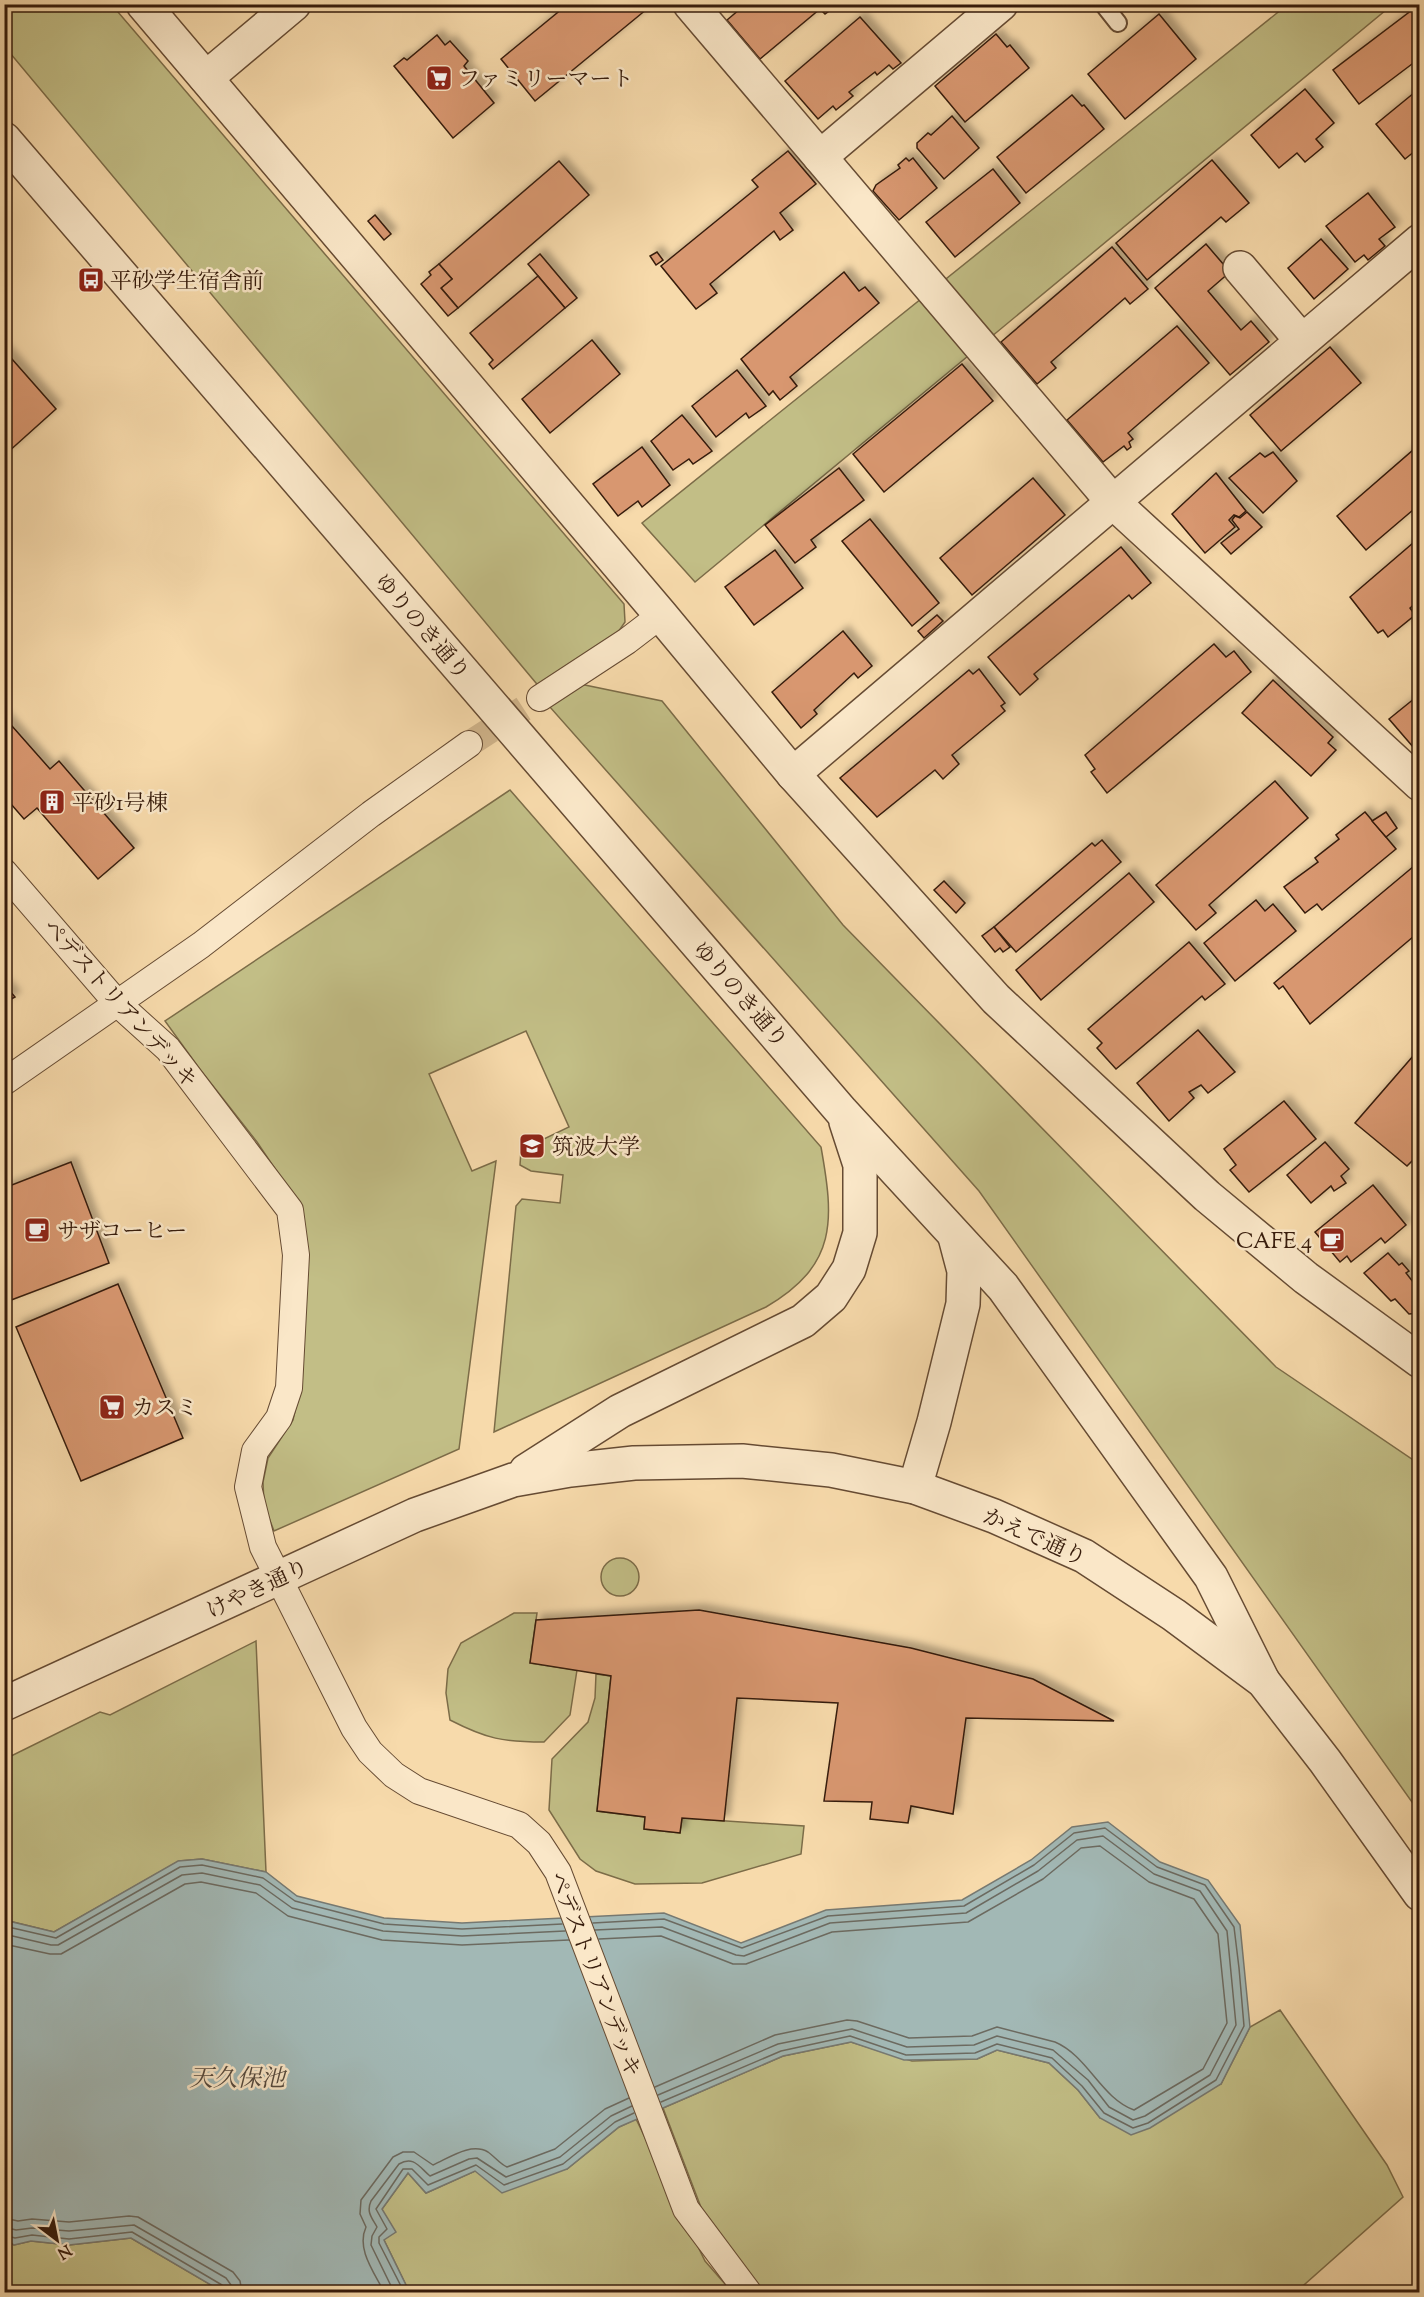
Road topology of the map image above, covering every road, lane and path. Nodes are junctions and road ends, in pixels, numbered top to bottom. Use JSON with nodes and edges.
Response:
{"nodes":[{"id":1,"x":143,"y":4,"type":"edge"},
{"id":2,"x":294,"y":4,"type":"edge"},
{"id":3,"x":690,"y":4,"type":"edge"},
{"id":4,"x":1001,"y":4,"type":"edge"},
{"id":5,"x":1103,"y":4,"type":"edge"},
{"id":6,"x":1118,"y":23,"type":"dead end"},
{"id":7,"x":206,"y":78,"type":"junction"},
{"id":8,"x":4,"y":139,"type":"edge"},
{"id":9,"x":820,"y":157,"type":"junction"},
{"id":10,"x":1419,"y":241,"type":"edge"},
{"id":11,"x":1240,"y":268,"type":"dead end"},
{"id":12,"x":1302,"y":341,"type":"junction"},
{"id":13,"x":1113,"y":502,"type":"junction"},
{"id":14,"x":661,"y":615,"type":"junction"},
{"id":15,"x":540,"y":698,"type":"tunnel mouth"},
{"id":16,"x":469,"y":744,"type":"tunnel mouth"},
{"id":17,"x":793,"y":774,"type":"junction"},
{"id":18,"x":1419,"y":784,"type":"edge"},
{"id":19,"x":4,"y":872,"type":"edge"},
{"id":20,"x":117,"y":1003,"type":"junction"},
{"id":21,"x":4,"y":1082,"type":"edge"},
{"id":22,"x":843,"y":1112,"type":"junction"},
{"id":23,"x":955,"y":1236,"type":"junction"},
{"id":24,"x":1417,"y":1355,"type":"edge"},
{"id":25,"x":513,"y":1480,"type":"junction"},
{"id":26,"x":915,"y":1487,"type":"junction"},
{"id":27,"x":279,"y":1578,"type":"junction"},
{"id":28,"x":1263,"y":1681,"type":"junction"},
{"id":29,"x":4,"y":1704,"type":"edge"},
{"id":30,"x":1419,"y":1893,"type":"edge"},
{"id":31,"x":748,"y":2292,"type":"edge"}],
"edges":[{"from":1,"to":7,"type":"street"},
{"from":2,"to":7,"type":"street"},
{"from":3,"to":9,"type":"street"},
{"from":4,"to":9,"type":"street"},
{"from":5,"to":6,"type":"lane"},
{"from":7,"to":14,"type":"street"},
{"from":8,"to":22,"type":"street","name":"ゆりのき通り"},
{"from":9,"to":13,"type":"street"},
{"from":10,"to":12,"type":"street"},
{"from":11,"to":12,"type":"street"},
{"from":12,"to":13,"type":"street"},
{"from":13,"to":17,"type":"street"},
{"from":13,"to":18,"type":"street"},
{"from":14,"to":15,"type":"street"},
{"from":14,"to":17,"type":"street"},
{"from":16,"to":20,"type":"street"},
{"from":17,"to":24,"type":"street"},
{"from":19,"to":20,"type":"street","name":"ペデストリアンデッキ"},
{"from":20,"to":21,"type":"street"},
{"from":20,"to":27,"type":"street","name":"ペデストリアンデッキ"},
{"from":22,"to":23,"type":"street"},
{"from":22,"to":25,"type":"street"},
{"from":23,"to":26,"type":"street"},
{"from":23,"to":28,"type":"street"},
{"from":25,"to":26,"type":"street","name":"かえで通り"},
{"from":25,"to":27,"type":"street","name":"けやき通り"},
{"from":26,"to":28,"type":"street","name":"かえで通り"},
{"from":27,"to":29,"type":"street","name":"けやき通り"},
{"from":27,"to":31,"type":"street","name":"ペデストリアンデッキ"},
{"from":28,"to":30,"type":"street","name":"かえで通り"}]}
